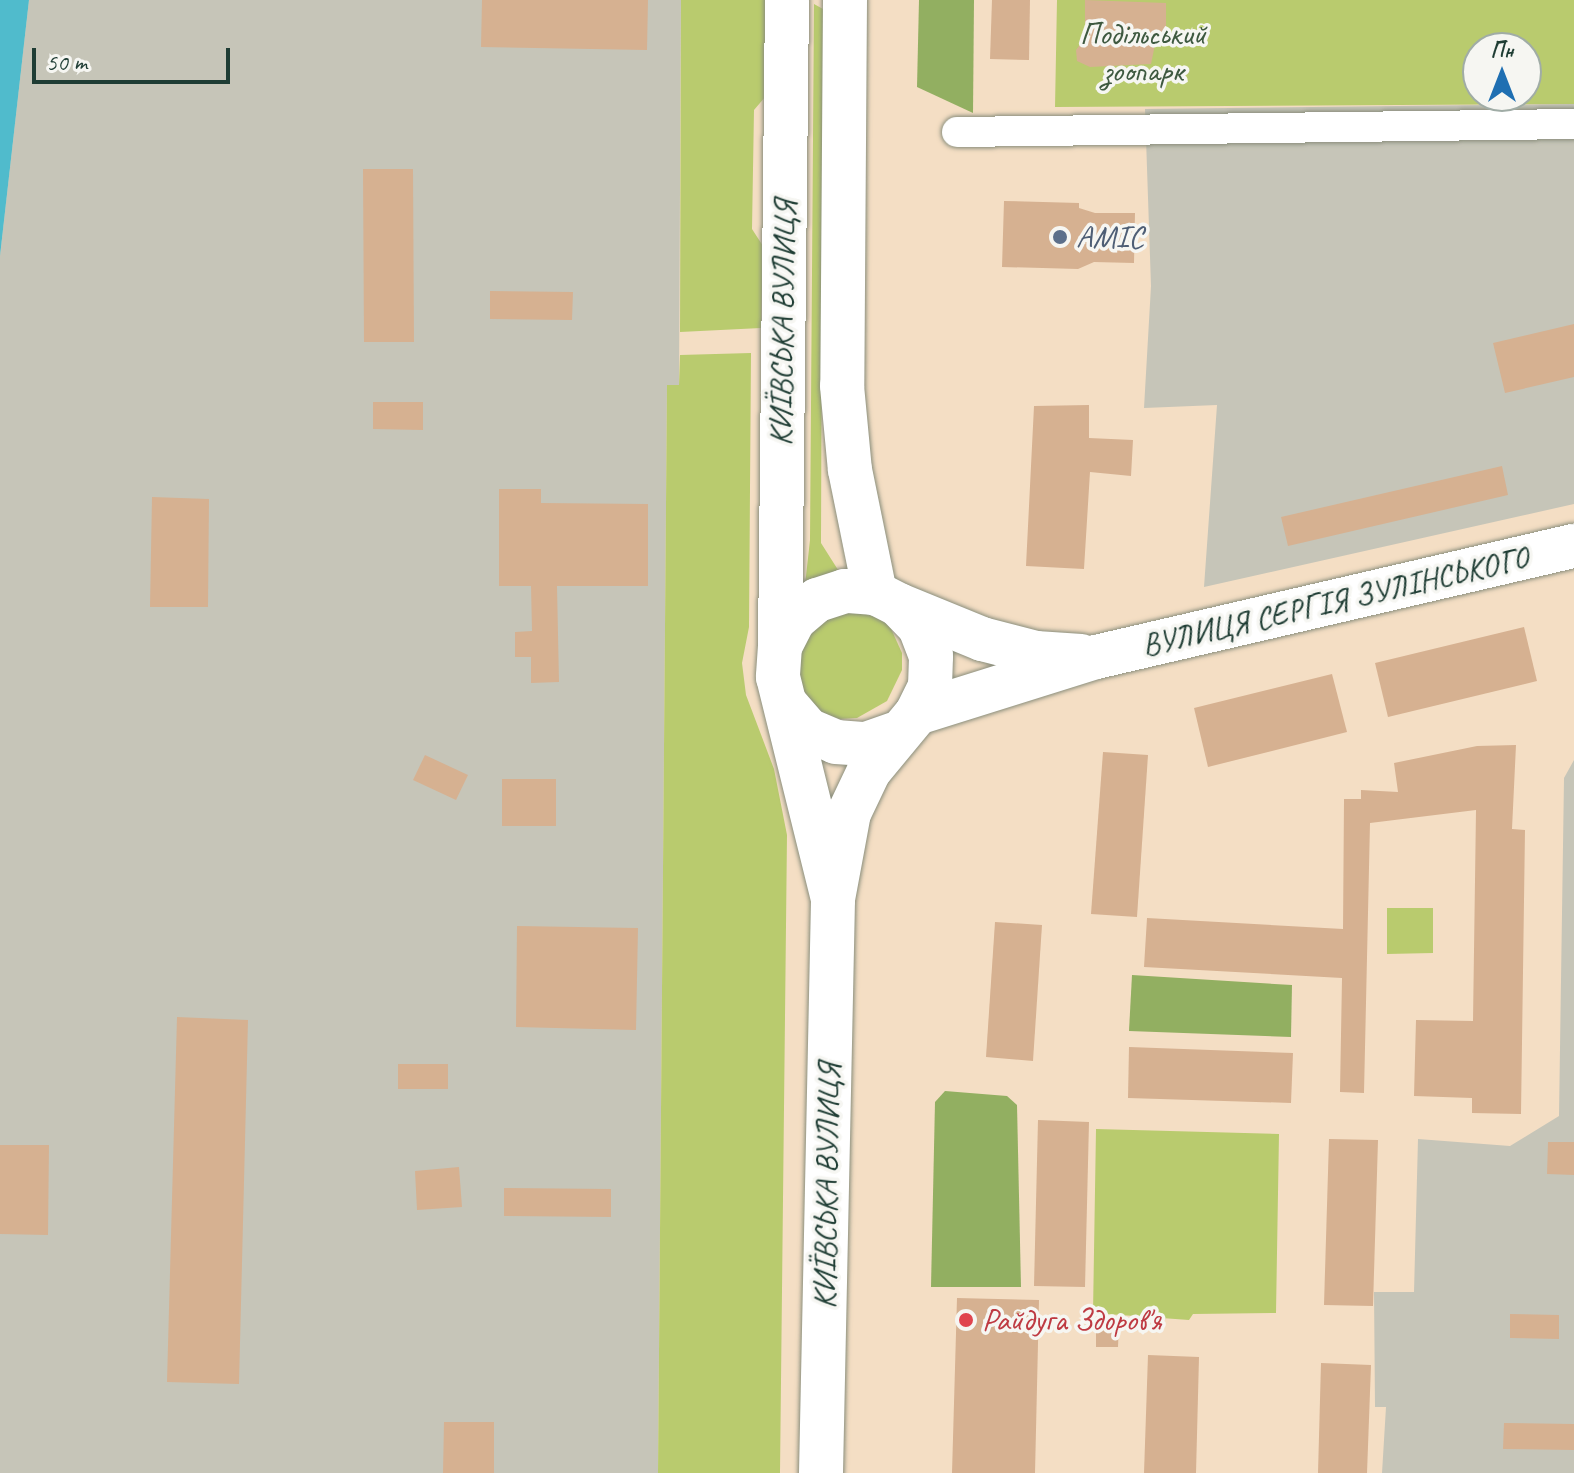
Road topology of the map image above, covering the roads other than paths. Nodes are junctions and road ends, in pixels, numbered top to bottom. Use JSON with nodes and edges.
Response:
{"nodes":[{"id":1,"x":787,"y":0,"type":"edge"},
{"id":2,"x":845,"y":0,"type":"edge"},
{"id":3,"x":1574,"y":124,"type":"edge"},
{"id":4,"x":957,"y":132,"type":"dead end"},
{"id":5,"x":1574,"y":546,"type":"edge"},
{"id":6,"x":887,"y":599,"type":"junction"},
{"id":7,"x":780,"y":646,"type":"junction"},
{"id":8,"x":1096,"y":657,"type":"junction"},
{"id":9,"x":788,"y":707,"type":"junction"},
{"id":10,"x":906,"y":723,"type":"junction"},
{"id":11,"x":833,"y":899,"type":"junction"},
{"id":12,"x":821,"y":1473,"type":"edge"}],
"edges":[{"from":1,"to":7,"type":"main road","name":"КИЇВСЬКА ВУЛИЦЯ"},
{"from":2,"to":6,"type":"main road","name":"КИЇВСЬКА ВУЛИЦЯ"},
{"from":3,"to":4,"type":"street"},
{"from":5,"to":8,"type":"main road","name":"ВУЛИЦЯ СЕРГІЯ ЗУЛІНСЬКОГО"},
{"from":6,"to":7,"type":"main road"},
{"from":6,"to":8,"type":"main road"},
{"from":6,"to":10,"type":"main road"},
{"from":7,"to":9,"type":"main road"},
{"from":8,"to":10,"type":"main road"},
{"from":9,"to":10,"type":"main road"},
{"from":9,"to":11,"type":"main road"},
{"from":10,"to":11,"type":"main road"},
{"from":11,"to":12,"type":"main road","name":"КИЇВСЬКА ВУЛИЦЯ"}]}
